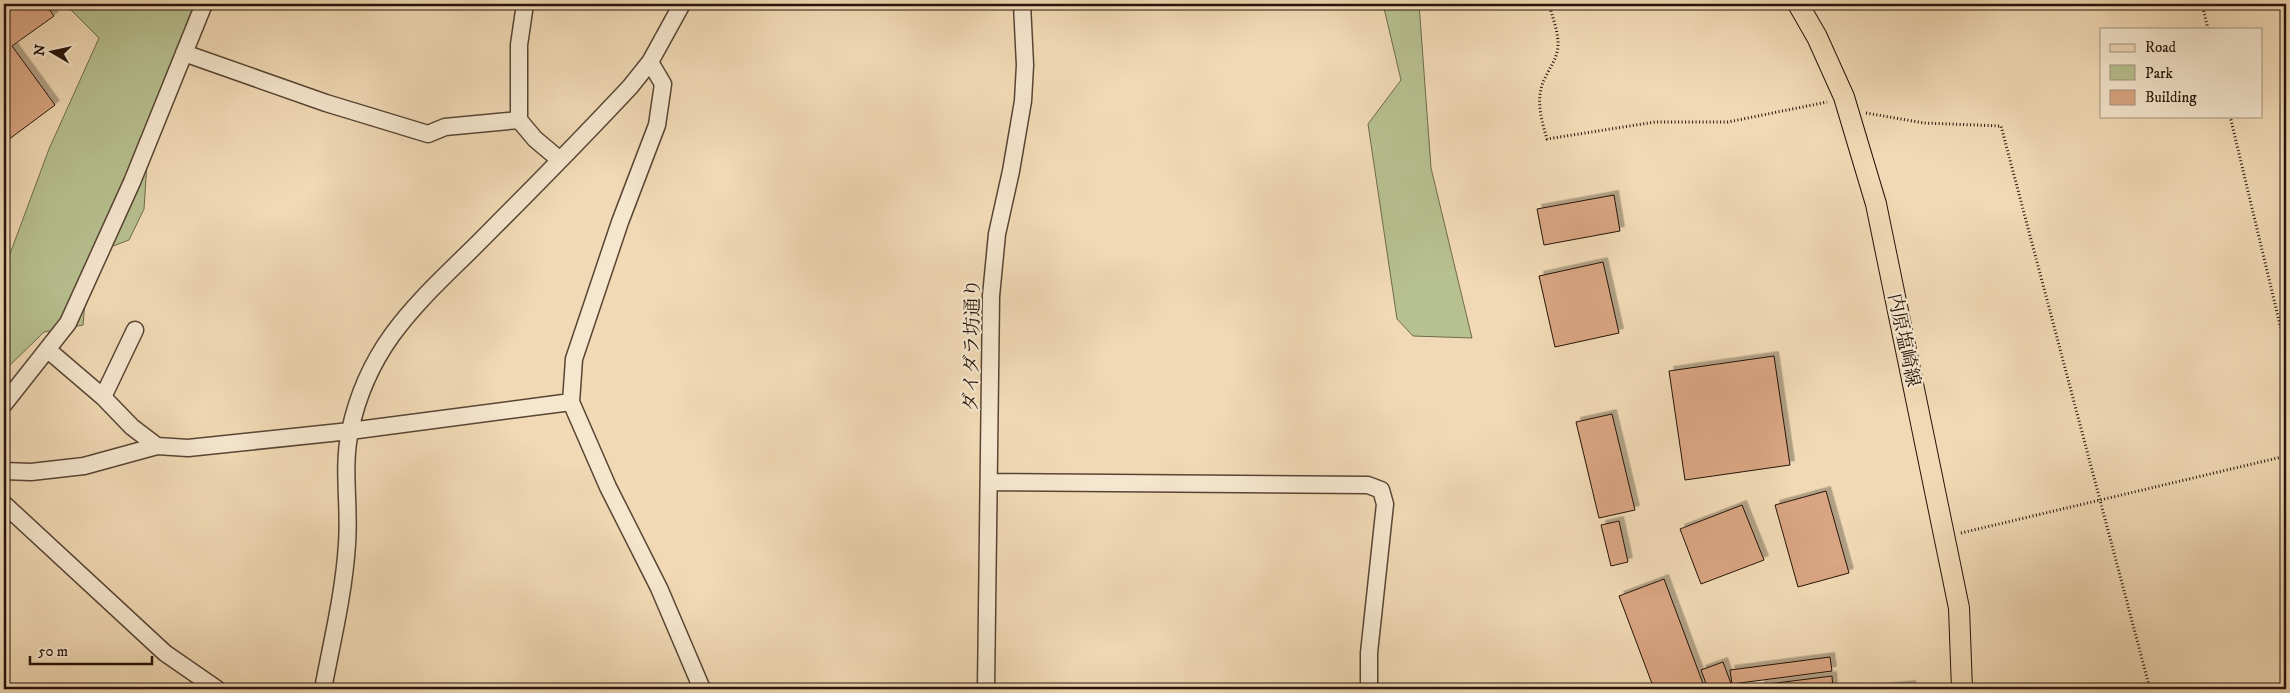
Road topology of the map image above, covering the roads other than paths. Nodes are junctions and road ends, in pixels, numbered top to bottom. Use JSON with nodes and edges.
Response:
{"nodes":[{"id":1,"x":204,"y":4,"type":"edge"},
{"id":2,"x":525,"y":4,"type":"edge"},
{"id":3,"x":682,"y":4,"type":"edge"},
{"id":4,"x":1022,"y":4,"type":"edge"},
{"id":5,"x":1798,"y":4,"type":"edge"},
{"id":6,"x":184,"y":53,"type":"junction"},
{"id":7,"x":650,"y":62,"type":"junction"},
{"id":8,"x":519,"y":120,"type":"junction"},
{"id":9,"x":560,"y":160,"type":"junction"},
{"id":10,"x":135,"y":330,"type":"dead end"},
{"id":11,"x":48,"y":350,"type":"junction"},
{"id":12,"x":103,"y":397,"type":"junction"},
{"id":13,"x":571,"y":402,"type":"junction"},
{"id":14,"x":4,"y":404,"type":"edge"},
{"id":15,"x":350,"y":432,"type":"junction"},
{"id":16,"x":157,"y":446,"type":"junction"},
{"id":17,"x":4,"y":471,"type":"edge"},
{"id":18,"x":989,"y":482,"type":"junction"},
{"id":19,"x":4,"y":504,"type":"edge"},
{"id":20,"x":217,"y":689,"type":"edge"},
{"id":21,"x":323,"y":689,"type":"edge"},
{"id":22,"x":702,"y":689,"type":"edge"},
{"id":23,"x":986,"y":689,"type":"edge"},
{"id":24,"x":1369,"y":689,"type":"edge"},
{"id":25,"x":1962,"y":689,"type":"edge"}],
"edges":[{"from":1,"to":6,"type":"street"},
{"from":2,"to":8,"type":"street"},
{"from":3,"to":7,"type":"street"},
{"from":4,"to":18,"type":"street","name":"ダイダラ坊通り"},
{"from":5,"to":25,"type":"main road","name":"内原塩崎線"},
{"from":6,"to":8,"type":"street"},
{"from":6,"to":11,"type":"street"},
{"from":7,"to":9,"type":"street"},
{"from":7,"to":13,"type":"street"},
{"from":8,"to":9,"type":"street"},
{"from":9,"to":15,"type":"street"},
{"from":10,"to":12,"type":"street"},
{"from":11,"to":12,"type":"street"},
{"from":11,"to":14,"type":"street"},
{"from":12,"to":16,"type":"street"},
{"from":13,"to":15,"type":"street"},
{"from":13,"to":22,"type":"street"},
{"from":15,"to":16,"type":"street"},
{"from":15,"to":21,"type":"street"},
{"from":16,"to":17,"type":"street"},
{"from":18,"to":23,"type":"street","name":"ダイダラ坊通り"},
{"from":18,"to":24,"type":"street"},
{"from":19,"to":20,"type":"street"}]}
